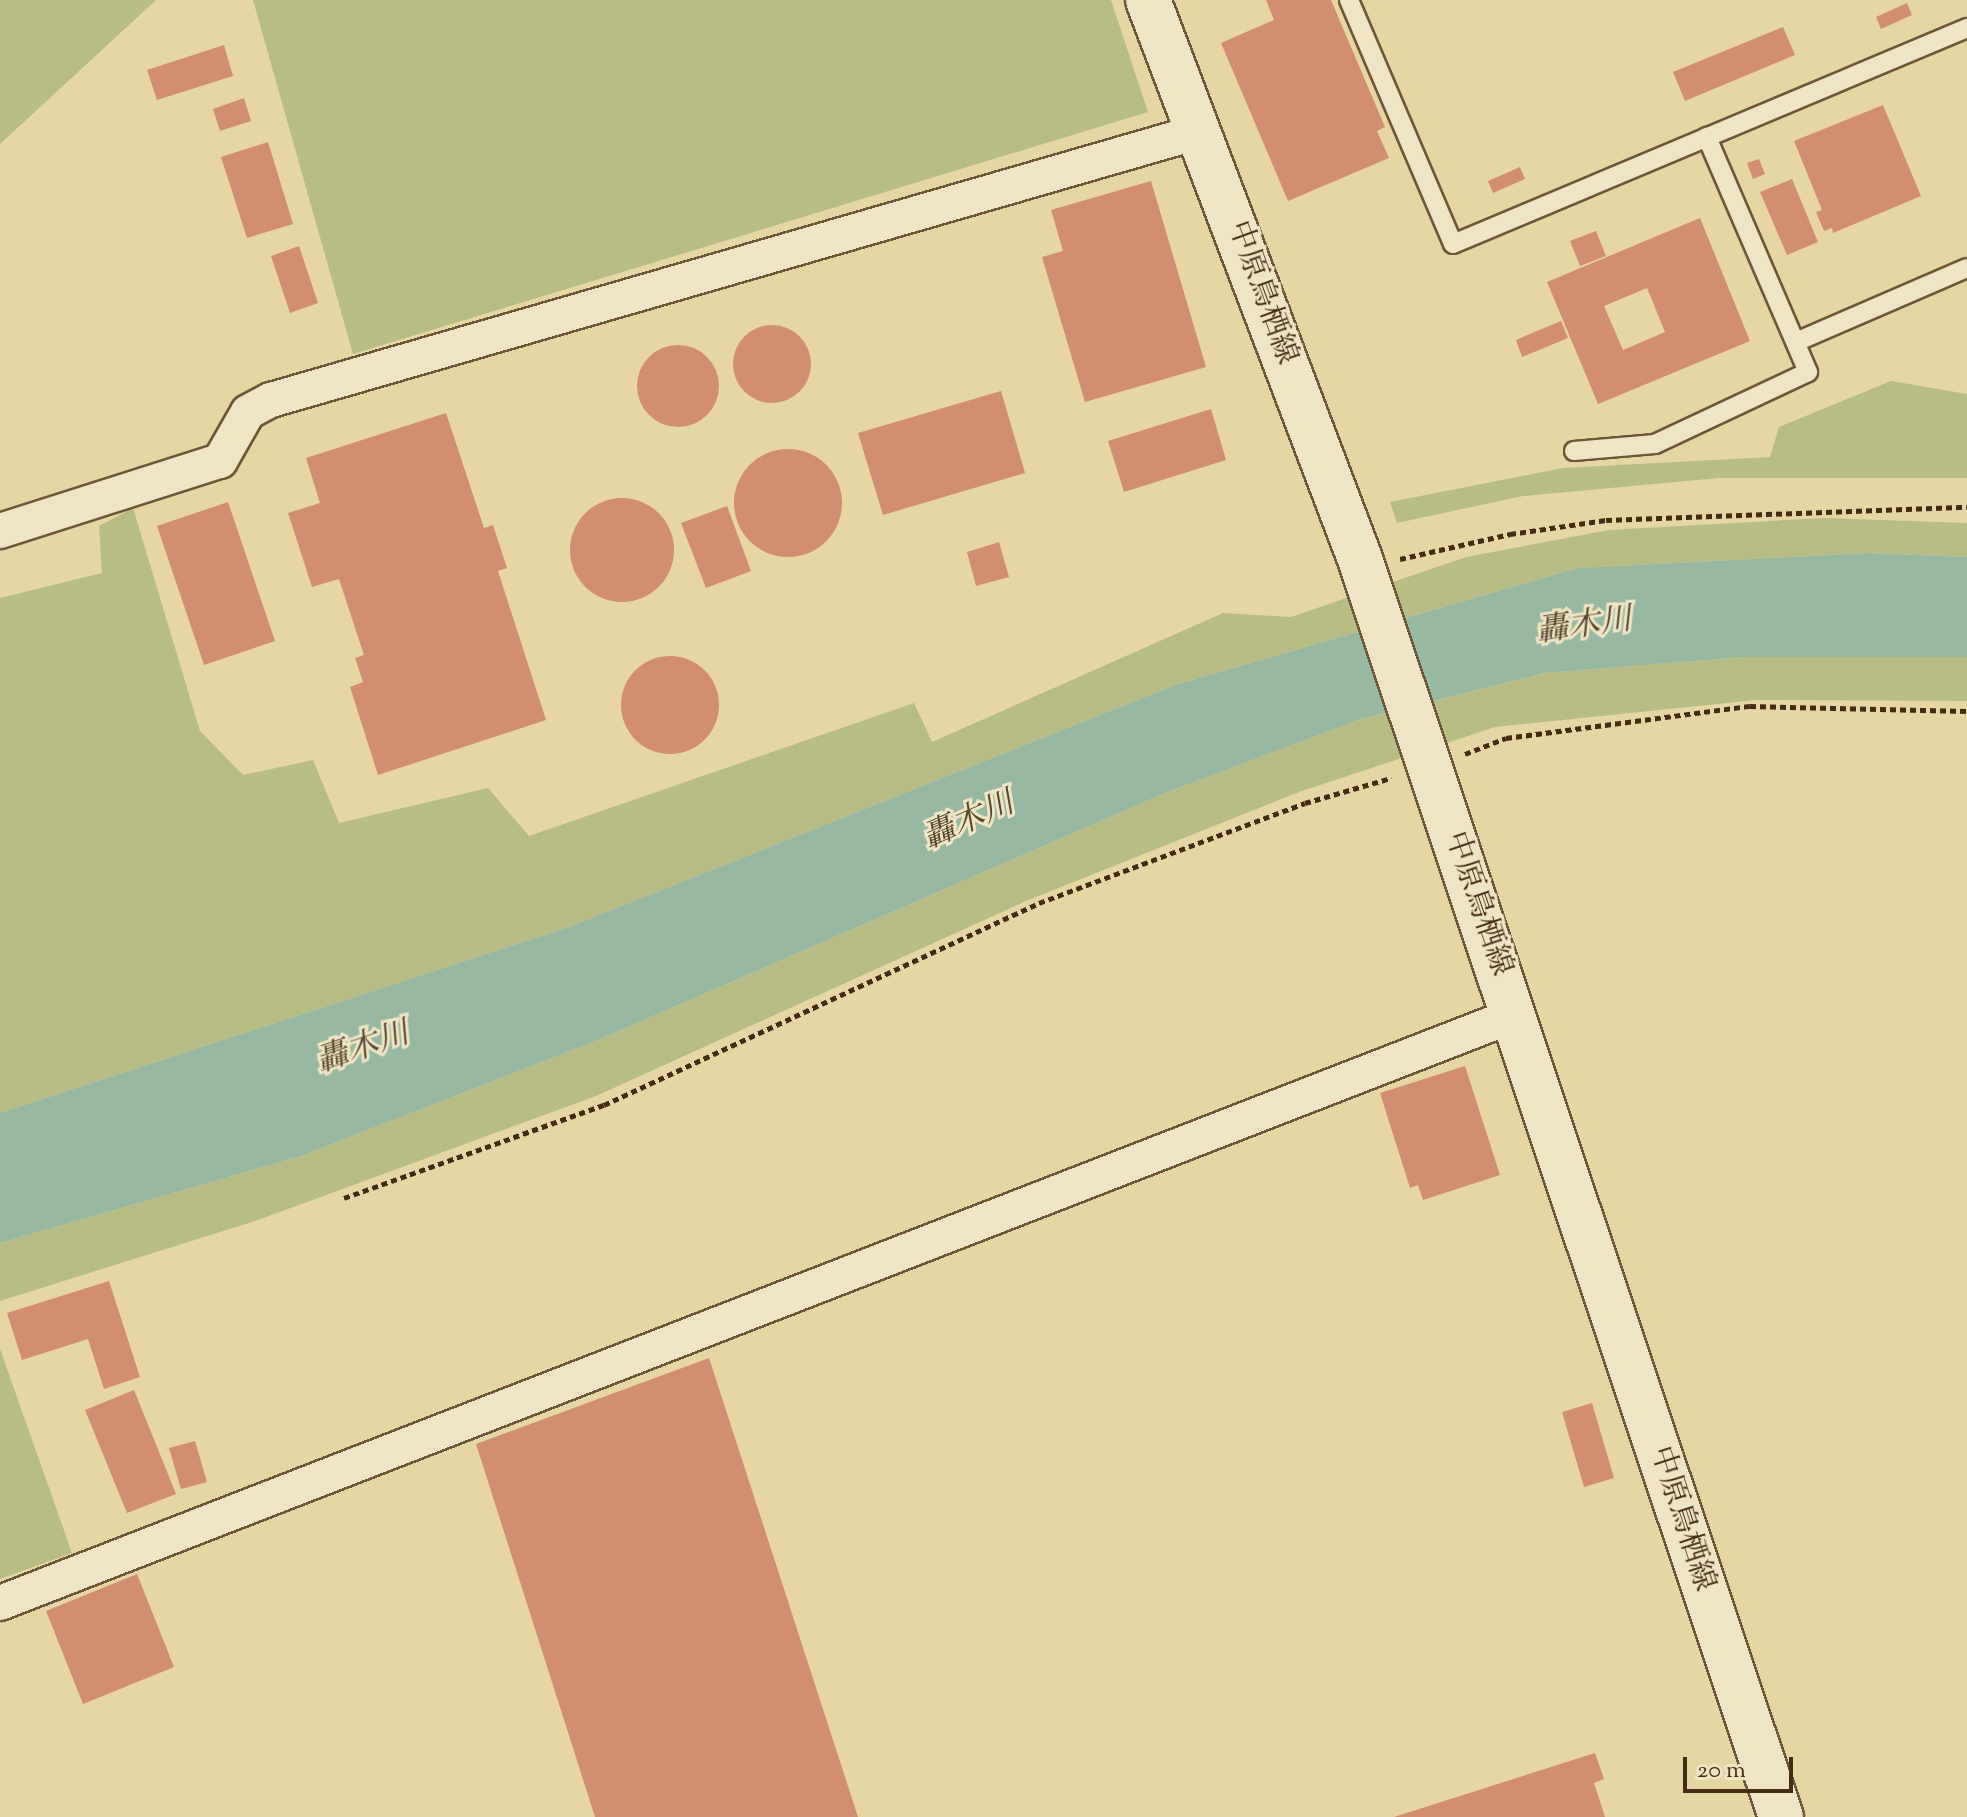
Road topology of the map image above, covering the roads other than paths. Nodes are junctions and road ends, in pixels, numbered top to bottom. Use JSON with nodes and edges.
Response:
{"nodes":[{"id":1,"x":1148,"y":0,"type":"edge"},
{"id":2,"x":1349,"y":0,"type":"edge"},
{"id":3,"x":1967,"y":28,"type":"edge"},
{"id":4,"x":1201,"y":131,"type":"junction"},
{"id":5,"x":1707,"y":137,"type":"junction"},
{"id":6,"x":1967,"y":268,"type":"edge"},
{"id":7,"x":1796,"y":342,"type":"junction"},
{"id":8,"x":1574,"y":451,"type":"dead end"},
{"id":9,"x":0,"y":531,"type":"edge"},
{"id":10,"x":1514,"y":1015,"type":"junction"},
{"id":11,"x":0,"y":1603,"type":"edge"},
{"id":12,"x":1781,"y":1817,"type":"edge"}],
"edges":[{"from":1,"to":4,"type":"main road","name":"中原鳥栖線"},
{"from":2,"to":5,"type":"lane"},
{"from":3,"to":5,"type":"lane"},
{"from":4,"to":9,"type":"street"},
{"from":4,"to":10,"type":"main road","name":"中原鳥栖線"},
{"from":5,"to":7,"type":"lane"},
{"from":6,"to":7,"type":"lane"},
{"from":7,"to":8,"type":"lane"},
{"from":10,"to":11,"type":"street"},
{"from":10,"to":12,"type":"main road","name":"中原鳥栖線"}]}
